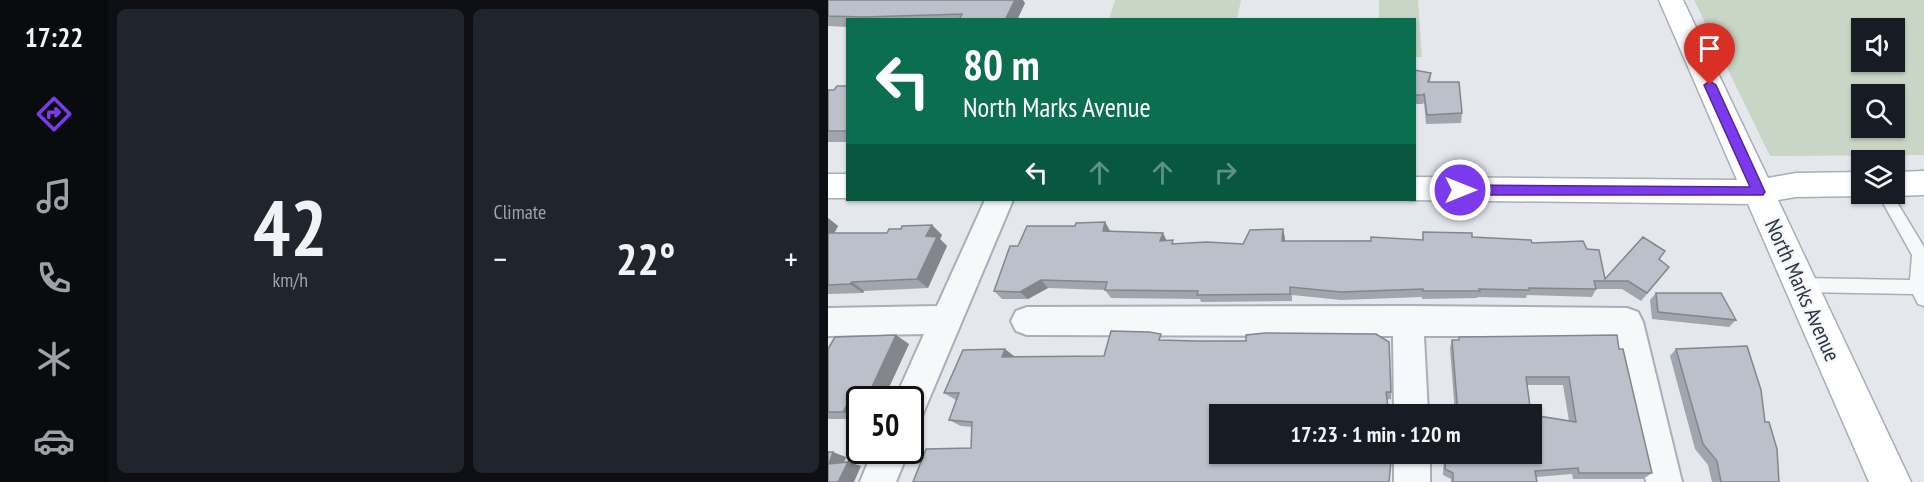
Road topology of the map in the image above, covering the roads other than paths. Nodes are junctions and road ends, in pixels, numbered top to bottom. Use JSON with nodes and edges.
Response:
{"nodes":[{"id":1,"x":1671,"y":0,"type":"edge"},
{"id":2,"x":1924,"y":183,"type":"edge"},
{"id":3,"x":1851,"y":184,"type":"edge"},
{"id":4,"x":1905,"y":184,"type":"edge"},
{"id":5,"x":828,"y":186,"type":"edge"},
{"id":6,"x":846,"y":186,"type":"edge"},
{"id":7,"x":1416,"y":189,"type":"edge"},
{"id":8,"x":1759,"y":192,"type":"junction"},
{"id":9,"x":999,"y":201,"type":"edge"},
{"id":10,"x":1891,"y":204,"type":"edge"},
{"id":11,"x":1801,"y":285,"type":"junction"},
{"id":12,"x":1921,"y":293,"type":"edge"},
{"id":13,"x":946,"y":320,"type":"junction"},
{"id":14,"x":1408,"y":320,"type":"junction"},
{"id":15,"x":1027,"y":321,"type":"dead end"},
{"id":16,"x":828,"y":322,"type":"edge"},
{"id":17,"x":918,"y":386,"type":"edge"},
{"id":18,"x":1411,"y":404,"type":"edge"},
{"id":19,"x":885,"y":464,"type":"edge"},
{"id":20,"x":1412,"y":464,"type":"edge"},
{"id":21,"x":878,"y":482,"type":"edge"},
{"id":22,"x":1412,"y":482,"type":"edge"},
{"id":23,"x":1664,"y":482,"type":"edge"},
{"id":24,"x":1890,"y":482,"type":"edge"}],
"edges":[{"from":1,"to":8,"type":"main road","name":"North Marks Avenue"},
{"from":2,"to":4,"type":"main road"},
{"from":3,"to":8,"type":"main road"},
{"from":5,"to":6,"type":"main road"},
{"from":7,"to":8,"type":"main road"},
{"from":8,"to":11,"type":"main road","name":"North Marks Avenue"},
{"from":9,"to":13,"type":"street"},
{"from":10,"to":12,"type":"lane"},
{"from":11,"to":12,"type":"lane"},
{"from":11,"to":24,"type":"main road","name":"North Marks Avenue"},
{"from":13,"to":16,"type":"street"},
{"from":13,"to":17,"type":"street"},
{"from":14,"to":15,"type":"street"},
{"from":14,"to":18,"type":"street"},
{"from":14,"to":23,"type":"street"},
{"from":19,"to":21,"type":"street"},
{"from":20,"to":22,"type":"street"}]}
